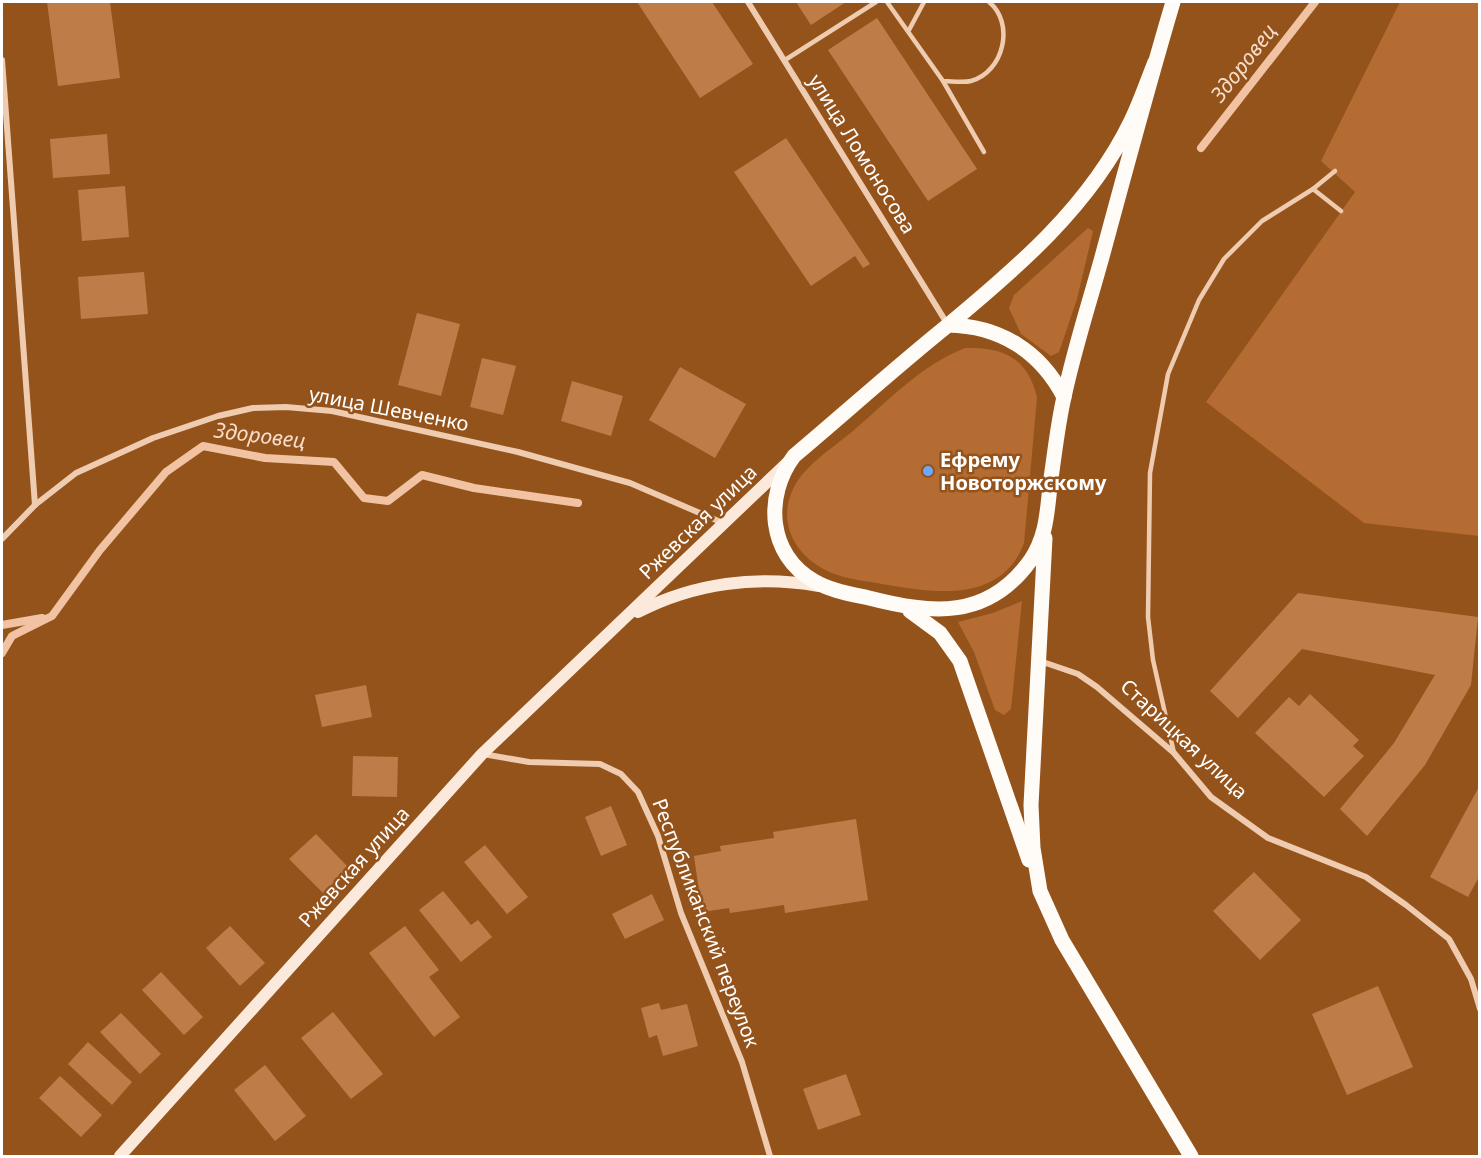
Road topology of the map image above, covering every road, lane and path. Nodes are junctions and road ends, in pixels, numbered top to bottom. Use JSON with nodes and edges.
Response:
{"nodes":[{"id":1,"x":748,"y":2,"type":"edge"},
{"id":2,"x":876,"y":2,"type":"edge"},
{"id":3,"x":887,"y":2,"type":"edge"},
{"id":4,"x":924,"y":2,"type":"edge"},
{"id":5,"x":989,"y":2,"type":"edge"},
{"id":6,"x":1173,"y":2,"type":"edge"},
{"id":7,"x":909,"y":30,"type":"junction"},
{"id":8,"x":2,"y":60,"type":"edge"},
{"id":9,"x":785,"y":60,"type":"junction"},
{"id":10,"x":1155,"y":62,"type":"junction"},
{"id":11,"x":943,"y":81,"type":"junction"},
{"id":12,"x":984,"y":152,"type":"dead end"},
{"id":13,"x":1335,"y":171,"type":"dead end"},
{"id":14,"x":1313,"y":189,"type":"junction"},
{"id":15,"x":1341,"y":211,"type":"dead end"},
{"id":16,"x":948,"y":325,"type":"junction"},
{"id":17,"x":1064,"y":397,"type":"junction"},
{"id":18,"x":794,"y":456,"type":"junction"},
{"id":19,"x":35,"y":505,"type":"junction"},
{"id":20,"x":723,"y":523,"type":"junction"},
{"id":21,"x":1045,"y":532,"type":"junction"},
{"id":22,"x":2,"y":539,"type":"edge"},
{"id":23,"x":836,"y":590,"type":"junction"},
{"id":24,"x":902,"y":607,"type":"junction"},
{"id":25,"x":629,"y":616,"type":"junction"},
{"id":26,"x":1039,"y":661,"type":"junction"},
{"id":27,"x":1174,"y":753,"type":"junction"},
{"id":28,"x":482,"y":754,"type":"junction"},
{"id":29,"x":1040,"y":891,"type":"junction"},
{"id":30,"x":1479,"y":1009,"type":"edge"},
{"id":31,"x":120,"y":1156,"type":"edge"},
{"id":32,"x":770,"y":1156,"type":"edge"},
{"id":33,"x":1191,"y":1156,"type":"edge"}],
"edges":[{"from":1,"to":9,"type":"street","name":"улица Ломоносова"},
{"from":2,"to":9,"type":"lane"},
{"from":3,"to":7,"type":"lane"},
{"from":4,"to":7,"type":"lane"},
{"from":5,"to":11,"type":"lane"},
{"from":6,"to":10,"type":"main road"},
{"from":7,"to":11,"type":"lane"},
{"from":8,"to":19,"type":"street"},
{"from":9,"to":16,"type":"street","name":"улица Ломоносова"},
{"from":10,"to":16,"type":"main road"},
{"from":10,"to":17,"type":"main road"},
{"from":11,"to":12,"type":"lane"},
{"from":13,"to":14,"type":"lane"},
{"from":14,"to":15,"type":"lane"},
{"from":14,"to":27,"type":"lane"},
{"from":16,"to":17,"type":"main road"},
{"from":16,"to":18,"type":"main road"},
{"from":17,"to":21,"type":"main road"},
{"from":18,"to":20,"type":"main road","name":"Ржевская улица"},
{"from":18,"to":23,"type":"main road"},
{"from":19,"to":20,"type":"street","name":"улица Шевченко"},
{"from":19,"to":22,"type":"street","name":"улица Шевченко"},
{"from":20,"to":25,"type":"main road","name":"Ржевская улица"},
{"from":21,"to":24,"type":"main road"},
{"from":21,"to":26,"type":"main road"},
{"from":23,"to":24,"type":"main road"},
{"from":23,"to":25,"type":"main road","name":"Ржевская улица"},
{"from":24,"to":29,"type":"main road"},
{"from":25,"to":28,"type":"main road","name":"Ржевская улица"},
{"from":26,"to":27,"type":"street","name":"Старицкая улица"},
{"from":26,"to":29,"type":"main road"},
{"from":27,"to":30,"type":"street","name":"Старицкая улица"},
{"from":28,"to":31,"type":"main road","name":"Ржевская улица"},
{"from":28,"to":32,"type":"street","name":"Республиканский переулок"},
{"from":29,"to":33,"type":"main road"}]}
